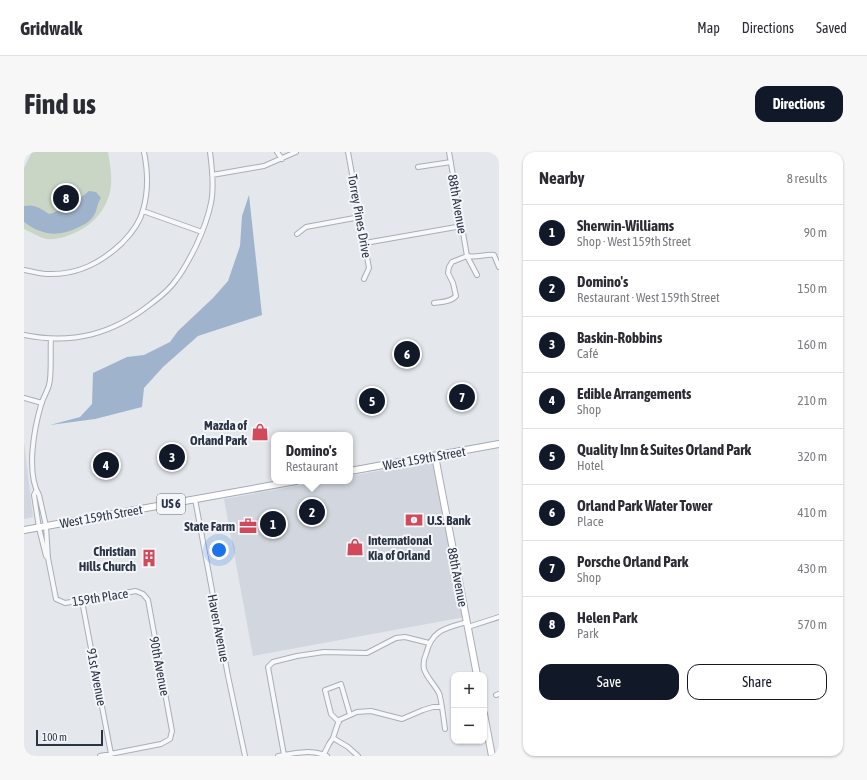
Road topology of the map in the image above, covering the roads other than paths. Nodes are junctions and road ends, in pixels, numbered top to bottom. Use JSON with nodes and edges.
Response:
{"nodes":[{"id":1,"x":144,"y":152,"type":"edge"},
{"id":2,"x":210,"y":152,"type":"edge"},
{"id":3,"x":277,"y":152,"type":"edge"},
{"id":4,"x":296,"y":152,"type":"edge"},
{"id":5,"x":348,"y":152,"type":"edge"},
{"id":6,"x":448,"y":152,"type":"edge"},
{"id":7,"x":282,"y":159,"type":"junction"},
{"id":8,"x":450,"y":162,"type":"junction"},
{"id":9,"x":418,"y":167,"type":"dead end"},
{"id":10,"x":212,"y":175,"type":"junction"},
{"id":11,"x":143,"y":211,"type":"junction"},
{"id":12,"x":360,"y":217,"type":"junction"},
{"id":13,"x":462,"y":226,"type":"junction"},
{"id":14,"x":202,"y":232,"type":"junction"},
{"id":15,"x":297,"y":234,"type":"dead end"},
{"id":16,"x":365,"y":243,"type":"junction"},
{"id":17,"x":467,"y":256,"type":"junction"},
{"id":18,"x":499,"y":267,"type":"edge"},
{"id":19,"x":24,"y":270,"type":"edge"},
{"id":20,"x":477,"y":275,"type":"dead end"},
{"id":21,"x":364,"y":278,"type":"dead end"},
{"id":22,"x":434,"y":303,"type":"dead end"},
{"id":23,"x":24,"y":335,"type":"edge"},
{"id":24,"x":51,"y":339,"type":"junction"},
{"id":25,"x":24,"y":398,"type":"edge"},
{"id":26,"x":42,"y":403,"type":"junction"},
{"id":27,"x":499,"y":444,"type":"edge"},
{"id":28,"x":435,"y":456,"type":"junction"},
{"id":29,"x":353,"y":470,"type":"edge"},
{"id":30,"x":279,"y":484,"type":"edge"},
{"id":31,"x":195,"y":499,"type":"junction"},
{"id":32,"x":42,"y":527,"type":"junction"},
{"id":33,"x":24,"y":530,"type":"edge"},
{"id":34,"x":144,"y":594,"type":"joint"},
{"id":35,"x":82,"y":601,"type":"junction"},
{"id":36,"x":499,"y":617,"type":"edge"},
{"id":37,"x":467,"y":624,"type":"junction"},
{"id":38,"x":429,"y":642,"type":"junction"},
{"id":39,"x":476,"y":672,"type":"edge"},
{"id":40,"x":441,"y":707,"type":"junction"},
{"id":41,"x":350,"y":715,"type":"junction"},
{"id":42,"x":339,"y":722,"type":"junction"},
{"id":43,"x":445,"y":729,"type":"dead end"},
{"id":44,"x":487,"y":730,"type":"edge"},
{"id":45,"x":333,"y":738,"type":"junction"},
{"id":46,"x":111,"y":754,"type":"junction"},
{"id":47,"x":284,"y":755,"type":"junction"},
{"id":48,"x":326,"y":755,"type":"edge"},
{"id":49,"x":100,"y":756,"type":"edge"},
{"id":50,"x":245,"y":756,"type":"edge"},
{"id":51,"x":278,"y":756,"type":"edge"},
{"id":52,"x":358,"y":756,"type":"edge"},
{"id":53,"x":492,"y":756,"type":"edge"}],
"edges":[{"from":1,"to":11,"type":"street"},
{"from":2,"to":10,"type":"street"},
{"from":3,"to":7,"type":"street"},
{"from":4,"to":7,"type":"street"},
{"from":5,"to":12,"type":"street","name":"Torrey Pines Drive"},
{"from":6,"to":8,"type":"street","name":"88th Avenue"},
{"from":7,"to":10,"type":"street"},
{"from":8,"to":9,"type":"street"},
{"from":8,"to":13,"type":"street","name":"88th Avenue"},
{"from":10,"to":14,"type":"street"},
{"from":11,"to":14,"type":"street"},
{"from":11,"to":19,"type":"street"},
{"from":12,"to":15,"type":"street"},
{"from":12,"to":16,"type":"street","name":"Torrey Pines Drive"},
{"from":13,"to":16,"type":"street"},
{"from":13,"to":17,"type":"street","name":"88th Avenue"},
{"from":14,"to":24,"type":"street"},
{"from":16,"to":21,"type":"street","name":"Torrey Pines Drive"},
{"from":17,"to":18,"type":"street"},
{"from":17,"to":20,"type":"street","name":"88th Avenue"},
{"from":17,"to":22,"type":"street"},
{"from":23,"to":24,"type":"street"},
{"from":24,"to":26,"type":"street"},
{"from":25,"to":26,"type":"street"},
{"from":26,"to":32,"type":"street"},
{"from":27,"to":28,"type":"main road","name":"West 159th Street"},
{"from":28,"to":29,"type":"main road","name":"West 159th Street"},
{"from":28,"to":37,"type":"main road","name":"88th Avenue"},
{"from":30,"to":31,"type":"main road","name":"West 159th Street","number":"US 6"},
{"from":31,"to":32,"type":"main road","name":"West 159th Street","number":"US 6"},
{"from":31,"to":50,"type":"street","name":"Haven Avenue"},
{"from":32,"to":33,"type":"main road","name":"West 159th Street","number":"US 6"},
{"from":32,"to":35,"type":"street","name":"159th Place"},
{"from":34,"to":35,"type":"street","name":"159th Place"},
{"from":34,"to":46,"type":"street","name":"90th Avenue"},
{"from":35,"to":46,"type":"street","name":"91st Avenue"},
{"from":36,"to":37,"type":"street"},
{"from":37,"to":38,"type":"street"},
{"from":37,"to":39,"type":"main road","name":"88th Avenue"},
{"from":38,"to":40,"type":"street"},
{"from":38,"to":47,"type":"street"},
{"from":40,"to":41,"type":"street"},
{"from":40,"to":43,"type":"street"},
{"from":41,"to":42,"type":"street"},
{"from":41,"to":42,"type":"street"},
{"from":42,"to":45,"type":"street"},
{"from":44,"to":53,"type":"main road"},
{"from":45,"to":48,"type":"street"},
{"from":45,"to":52,"type":"street"},
{"from":46,"to":49,"type":"street"},
{"from":47,"to":48,"type":"street"},
{"from":47,"to":51,"type":"street"}]}
